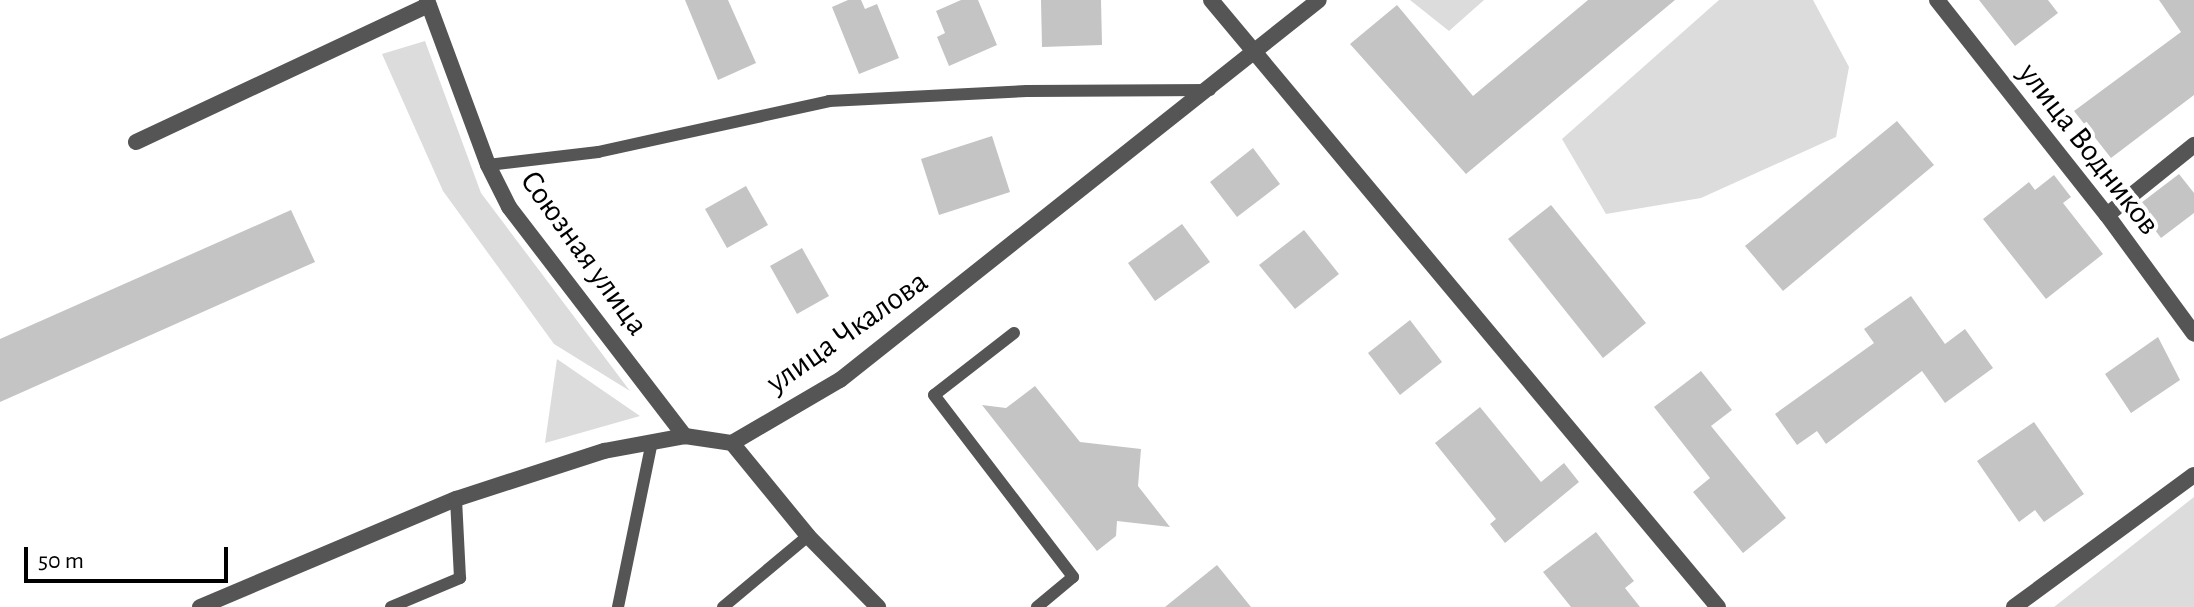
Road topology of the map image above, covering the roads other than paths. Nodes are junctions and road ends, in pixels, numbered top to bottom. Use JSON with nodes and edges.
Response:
{"nodes":[{"id":1,"x":1211,"y":0,"type":"edge"},
{"id":2,"x":1319,"y":0,"type":"edge"},
{"id":3,"x":1937,"y":0,"type":"edge"},
{"id":4,"x":428,"y":3,"type":"edge"},
{"id":5,"x":1256,"y":54,"type":"junction"},
{"id":6,"x":1210,"y":90,"type":"junction"},
{"id":7,"x":136,"y":142,"type":"dead end"},
{"id":8,"x":2194,"y":145,"type":"edge"},
{"id":9,"x":488,"y":165,"type":"junction"},
{"id":10,"x":2107,"y":215,"type":"junction"},
{"id":11,"x":1014,"y":333,"type":"dead end"},
{"id":12,"x":2194,"y":334,"type":"edge"},
{"id":13,"x":685,"y":436,"type":"junction"},
{"id":14,"x":652,"y":442,"type":"junction"},
{"id":15,"x":732,"y":443,"type":"junction"},
{"id":16,"x":2194,"y":475,"type":"edge"},
{"id":17,"x":456,"y":499,"type":"junction"},
{"id":18,"x":808,"y":536,"type":"junction"},
{"id":19,"x":200,"y":607,"type":"edge"},
{"id":20,"x":391,"y":607,"type":"edge"},
{"id":21,"x":618,"y":607,"type":"edge"},
{"id":22,"x":723,"y":607,"type":"edge"},
{"id":23,"x":878,"y":607,"type":"edge"},
{"id":24,"x":1037,"y":607,"type":"edge"},
{"id":25,"x":1718,"y":607,"type":"edge"},
{"id":26,"x":2014,"y":607,"type":"edge"}],
"edges":[{"from":1,"to":5,"type":"street"},
{"from":2,"to":5,"type":"street","name":"улица Чкалова"},
{"from":3,"to":10,"type":"street","name":"улица Водников"},
{"from":4,"to":7,"type":"street"},
{"from":4,"to":9,"type":"street","name":"Союзная улица"},
{"from":5,"to":6,"type":"street","name":"улица Чкалова"},
{"from":5,"to":25,"type":"street"},
{"from":6,"to":9,"type":"lane"},
{"from":6,"to":15,"type":"street","name":"улица Чкалова"},
{"from":8,"to":10,"type":"street"},
{"from":9,"to":13,"type":"street","name":"Союзная улица"},
{"from":10,"to":12,"type":"street","name":"улица Водников"},
{"from":11,"to":24,"type":"lane"},
{"from":13,"to":14,"type":"street"},
{"from":13,"to":15,"type":"street"},
{"from":14,"to":17,"type":"street"},
{"from":14,"to":21,"type":"lane"},
{"from":15,"to":18,"type":"street"},
{"from":16,"to":26,"type":"street"},
{"from":17,"to":19,"type":"street"},
{"from":17,"to":20,"type":"lane"},
{"from":18,"to":22,"type":"lane"},
{"from":18,"to":23,"type":"street"}]}
